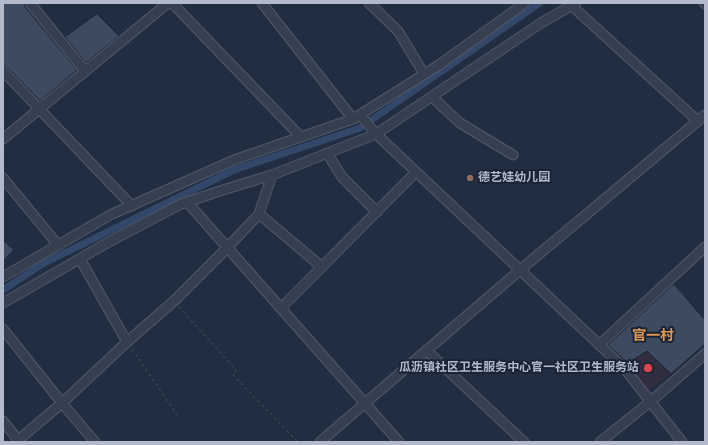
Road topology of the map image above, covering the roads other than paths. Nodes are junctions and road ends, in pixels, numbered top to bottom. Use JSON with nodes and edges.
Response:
{"nodes":[{"id":1,"x":30,"y":3,"type":"edge"},
{"id":2,"x":168,"y":3,"type":"edge"},
{"id":3,"x":172,"y":3,"type":"edge"},
{"id":4,"x":262,"y":3,"type":"edge"},
{"id":5,"x":369,"y":3,"type":"edge"},
{"id":6,"x":525,"y":3,"type":"edge"},
{"id":7,"x":574,"y":4,"type":"edge"},
{"id":8,"x":158,"y":6,"type":"edge"},
{"id":9,"x":3,"y":71,"type":"edge"},
{"id":10,"x":85,"y":71,"type":"junction"},
{"id":11,"x":424,"y":74,"type":"junction"},
{"id":12,"x":432,"y":97,"type":"junction"},
{"id":13,"x":40,"y":109,"type":"junction"},
{"id":14,"x":357,"y":117,"type":"junction"},
{"id":15,"x":701,"y":118,"type":"edge"},
{"id":16,"x":376,"y":134,"type":"junction"},
{"id":17,"x":301,"y":137,"type":"junction"},
{"id":18,"x":3,"y":139,"type":"edge"},
{"id":19,"x":327,"y":154,"type":"junction"},
{"id":20,"x":512,"y":155,"type":"dead end"},
{"id":21,"x":416,"y":172,"type":"junction"},
{"id":22,"x":272,"y":175,"type":"junction"},
{"id":23,"x":3,"y":178,"type":"edge"},
{"id":24,"x":187,"y":202,"type":"junction"},
{"id":25,"x":132,"y":206,"type":"junction"},
{"id":26,"x":377,"y":212,"type":"junction"},
{"id":27,"x":259,"y":214,"type":"junction"},
{"id":28,"x":58,"y":246,"type":"junction"},
{"id":29,"x":705,"y":247,"type":"edge"},
{"id":30,"x":227,"y":248,"type":"junction"},
{"id":31,"x":80,"y":259,"type":"junction"},
{"id":32,"x":322,"y":267,"type":"junction"},
{"id":33,"x":520,"y":270,"type":"junction"},
{"id":34,"x":3,"y":277,"type":"edge"},
{"id":35,"x":3,"y":303,"type":"edge"},
{"id":36,"x":281,"y":308,"type":"junction"},
{"id":37,"x":3,"y":329,"type":"edge"},
{"id":38,"x":127,"y":342,"type":"junction"},
{"id":39,"x":599,"y":345,"type":"junction"},
{"id":40,"x":427,"y":351,"type":"junction"},
{"id":41,"x":705,"y":354,"type":"edge"},
{"id":42,"x":650,"y":402,"type":"junction"},
{"id":43,"x":62,"y":403,"type":"junction"},
{"id":44,"x":366,"y":404,"type":"junction"},
{"id":45,"x":3,"y":421,"type":"edge"},
{"id":46,"x":17,"y":441,"type":"edge"},
{"id":47,"x":95,"y":442,"type":"edge"},
{"id":48,"x":320,"y":442,"type":"edge"},
{"id":49,"x":399,"y":442,"type":"edge"},
{"id":50,"x":524,"y":442,"type":"edge"},
{"id":51,"x":600,"y":442,"type":"edge"},
{"id":52,"x":682,"y":442,"type":"edge"}],
"edges":[{"from":1,"to":10,"type":"street"},
{"from":2,"to":8,"type":"street"},
{"from":3,"to":17,"type":"street"},
{"from":4,"to":14,"type":"street"},
{"from":5,"to":11,"type":"street"},
{"from":6,"to":11,"type":"street"},
{"from":7,"to":12,"type":"street"},
{"from":7,"to":15,"type":"street"},
{"from":8,"to":10,"type":"street"},
{"from":9,"to":13,"type":"street"},
{"from":10,"to":13,"type":"street"},
{"from":11,"to":14,"type":"street"},
{"from":12,"to":16,"type":"street"},
{"from":12,"to":20,"type":"street"},
{"from":13,"to":18,"type":"street"},
{"from":13,"to":25,"type":"street"},
{"from":14,"to":16,"type":"street"},
{"from":14,"to":17,"type":"street"},
{"from":15,"to":33,"type":"street"},
{"from":16,"to":19,"type":"street"},
{"from":16,"to":21,"type":"street"},
{"from":17,"to":25,"type":"street"},
{"from":19,"to":22,"type":"street"},
{"from":19,"to":26,"type":"street"},
{"from":21,"to":26,"type":"street"},
{"from":21,"to":33,"type":"street"},
{"from":22,"to":24,"type":"street"},
{"from":22,"to":27,"type":"street"},
{"from":23,"to":28,"type":"street"},
{"from":24,"to":30,"type":"street"},
{"from":24,"to":31,"type":"street"},
{"from":25,"to":28,"type":"street"},
{"from":26,"to":32,"type":"street"},
{"from":27,"to":30,"type":"street"},
{"from":27,"to":32,"type":"street"},
{"from":28,"to":34,"type":"street"},
{"from":29,"to":39,"type":"street"},
{"from":30,"to":36,"type":"street"},
{"from":30,"to":38,"type":"street"},
{"from":31,"to":35,"type":"street"},
{"from":31,"to":38,"type":"street"},
{"from":32,"to":36,"type":"street"},
{"from":33,"to":39,"type":"street"},
{"from":33,"to":40,"type":"street"},
{"from":36,"to":44,"type":"street"},
{"from":37,"to":43,"type":"street"},
{"from":38,"to":43,"type":"street"},
{"from":39,"to":42,"type":"street"},
{"from":40,"to":44,"type":"street"},
{"from":40,"to":50,"type":"street"},
{"from":41,"to":42,"type":"street"},
{"from":42,"to":51,"type":"street"},
{"from":42,"to":52,"type":"street"},
{"from":43,"to":46,"type":"street"},
{"from":43,"to":47,"type":"street"},
{"from":44,"to":48,"type":"street"},
{"from":44,"to":49,"type":"street"},
{"from":45,"to":46,"type":"street"}]}
